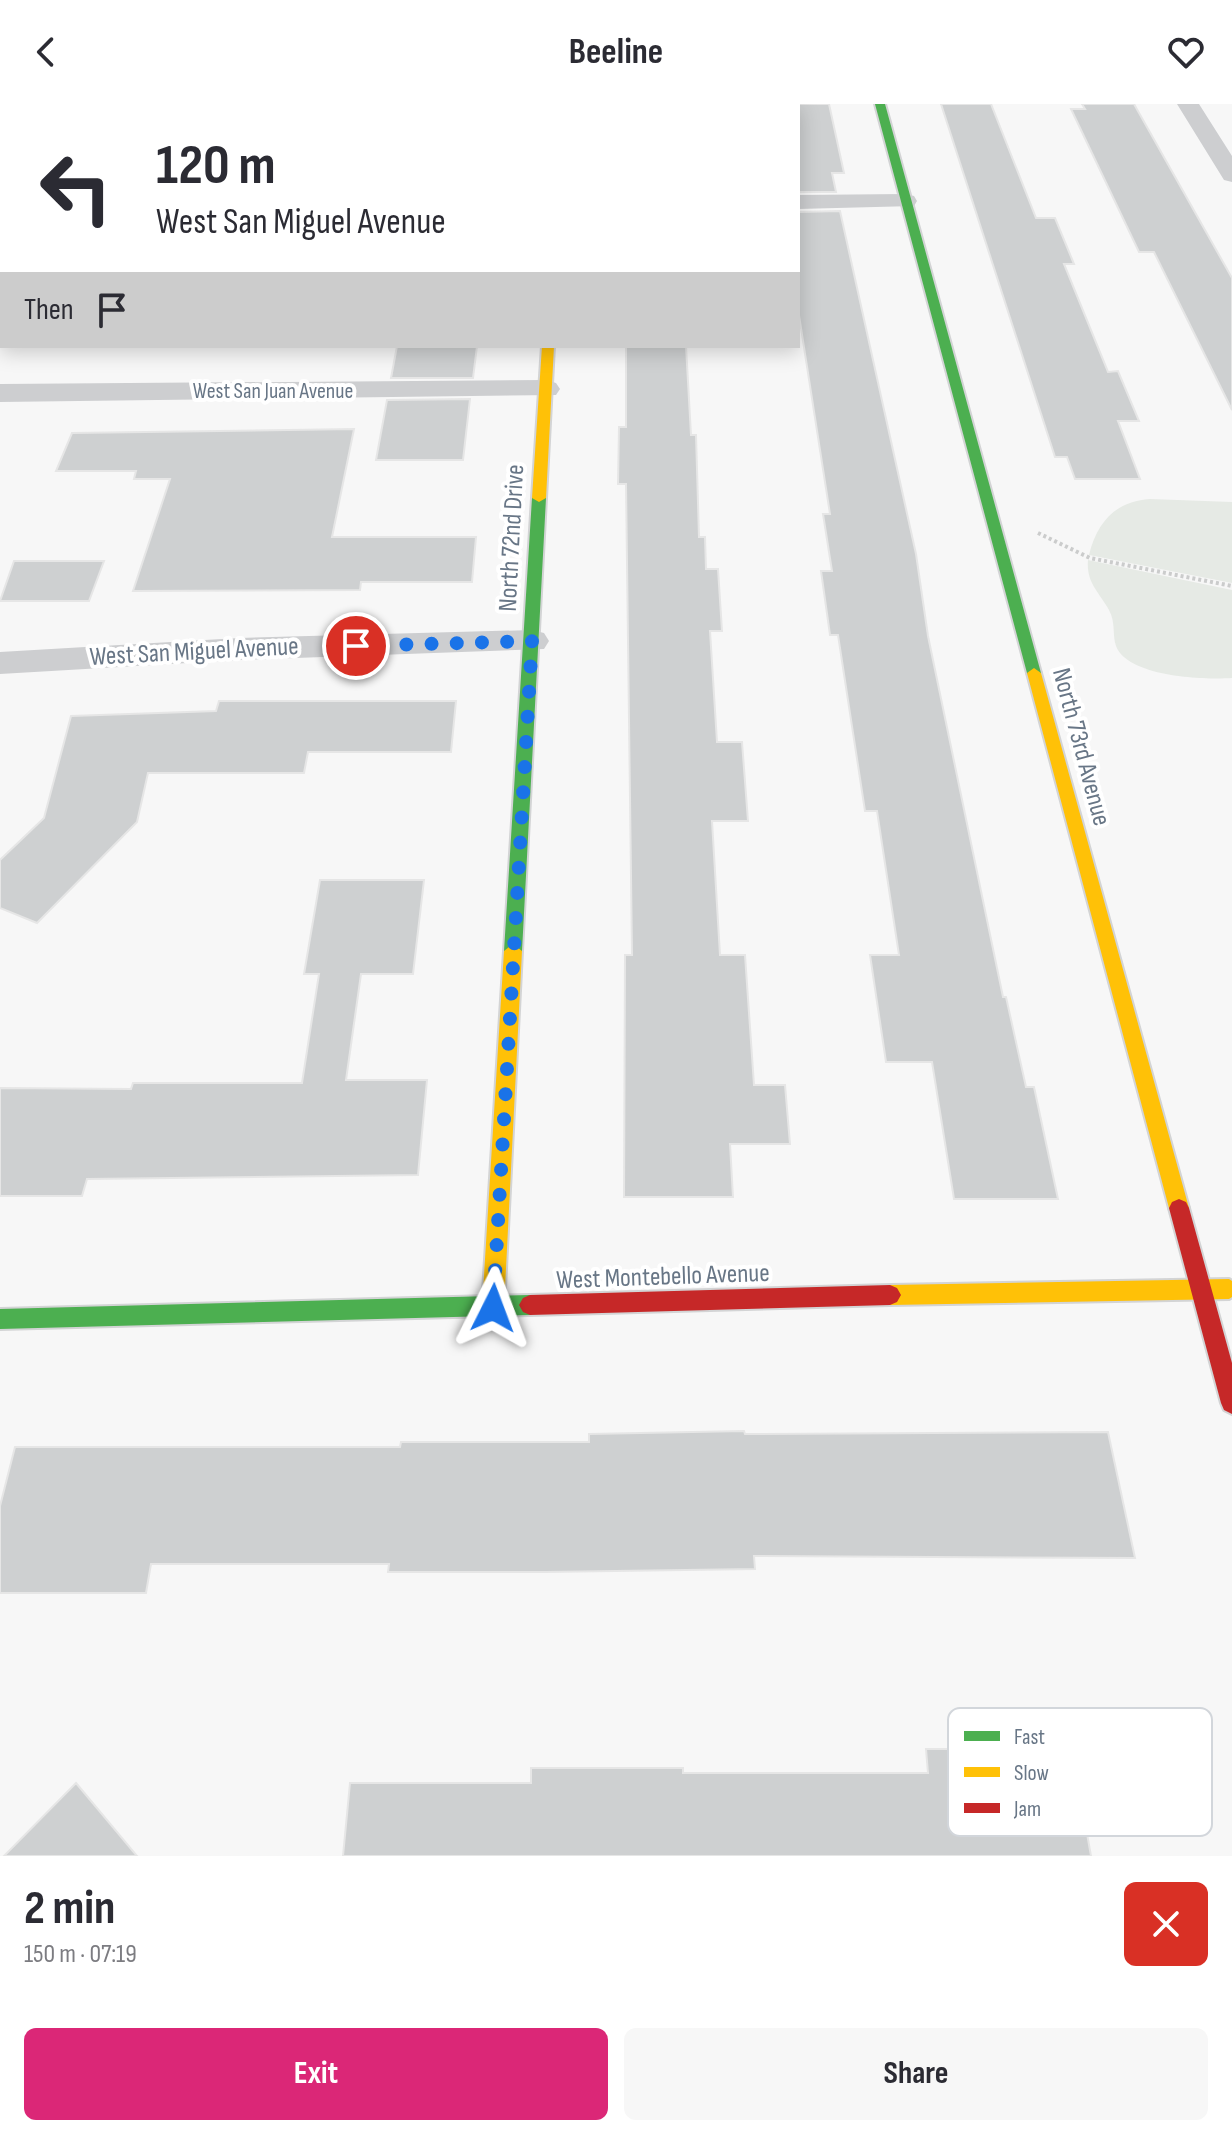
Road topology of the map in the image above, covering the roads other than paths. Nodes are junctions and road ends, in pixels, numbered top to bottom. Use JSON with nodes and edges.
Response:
{"nodes":[{"id":1,"x":880,"y":104,"type":"edge"},
{"id":2,"x":1188,"y":104,"type":"edge"},
{"id":3,"x":1232,"y":175,"type":"edge"},
{"id":4,"x":905,"y":201,"type":"junction"},
{"id":5,"x":800,"y":202,"type":"edge"},
{"id":6,"x":548,"y":348,"type":"edge"},
{"id":7,"x":546,"y":389,"type":"junction"},
{"id":8,"x":0,"y":393,"type":"edge"},
{"id":9,"x":532,"y":641,"type":"junction"},
{"id":10,"x":0,"y":663,"type":"edge"},
{"id":11,"x":1232,"y":1289,"type":"edge"},
{"id":12,"x":1201,"y":1290,"type":"junction"},
{"id":13,"x":493,"y":1308,"type":"junction"},
{"id":14,"x":0,"y":1319,"type":"edge"},
{"id":15,"x":1232,"y":1403,"type":"edge"}],
"edges":[{"from":1,"to":4,"type":"street","name":"North 73rd Avenue"},
{"from":2,"to":3,"type":"street"},
{"from":4,"to":5,"type":"street"},
{"from":4,"to":12,"type":"street","name":"North 73rd Avenue"},
{"from":6,"to":7,"type":"street","name":"North 72nd Drive"},
{"from":7,"to":8,"type":"street","name":"West San Juan Avenue"},
{"from":7,"to":9,"type":"street","name":"North 72nd Drive"},
{"from":9,"to":10,"type":"street","name":"West San Miguel Avenue"},
{"from":9,"to":13,"type":"street","name":"North 72nd Drive"},
{"from":11,"to":12,"type":"street","name":"West Montebello Avenue"},
{"from":12,"to":13,"type":"street","name":"West Montebello Avenue"},
{"from":12,"to":15,"type":"street","name":"North 73rd Avenue"},
{"from":13,"to":14,"type":"street","name":"West Montebello Avenue"}]}
